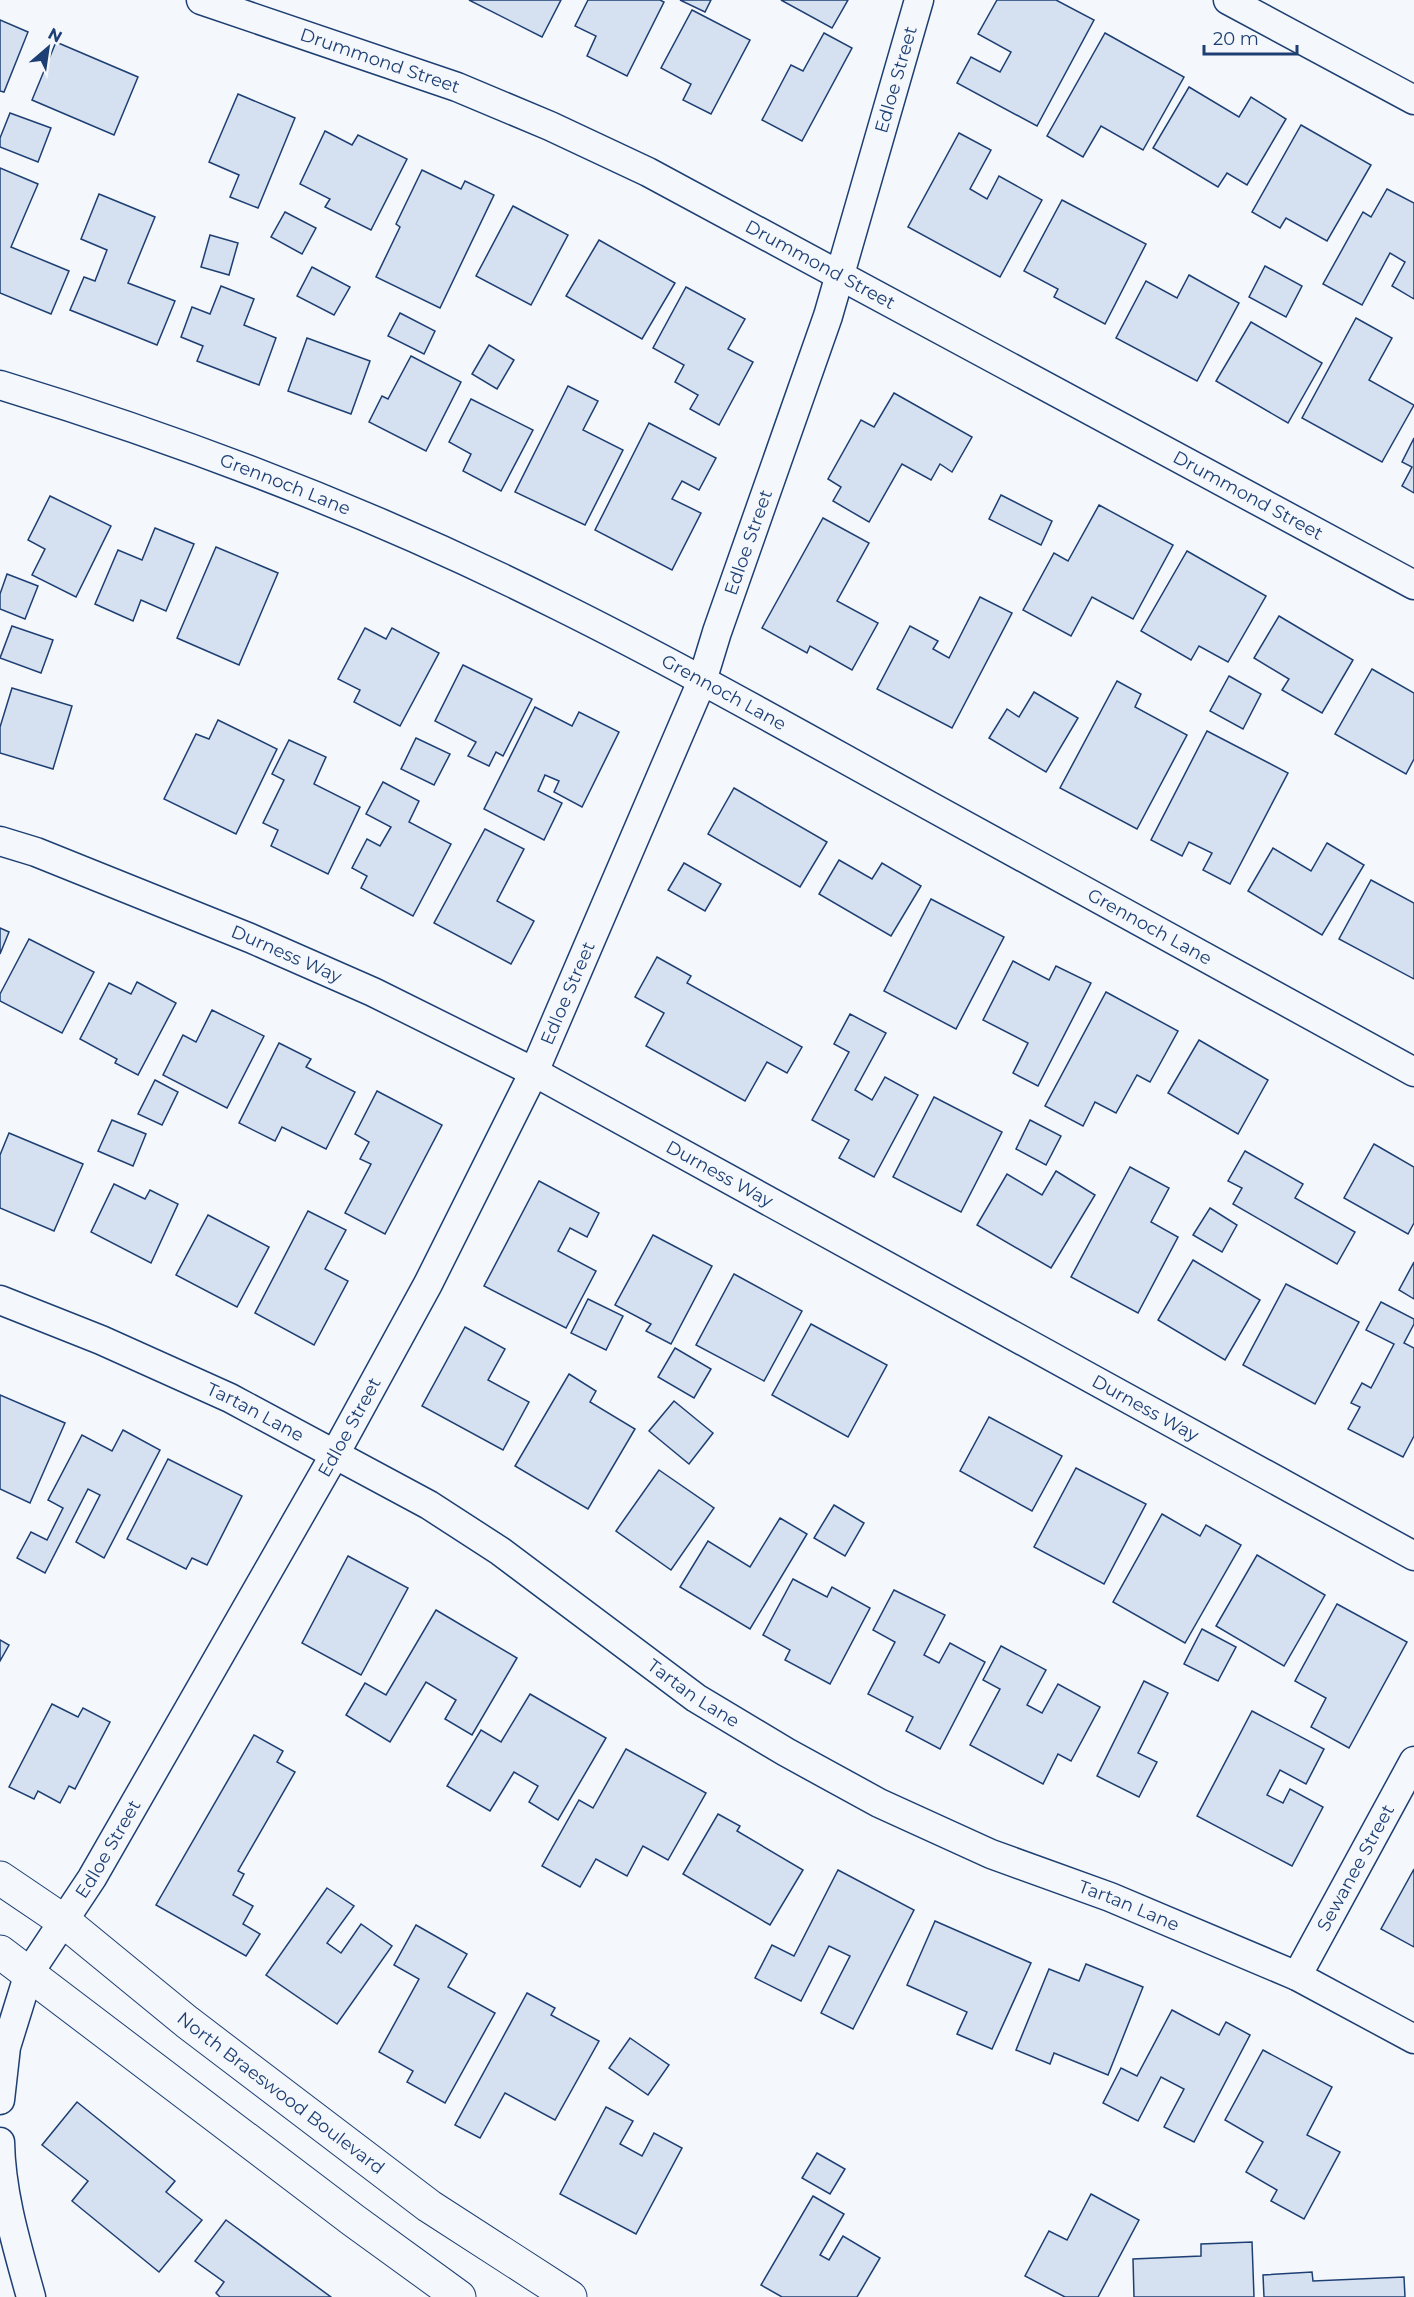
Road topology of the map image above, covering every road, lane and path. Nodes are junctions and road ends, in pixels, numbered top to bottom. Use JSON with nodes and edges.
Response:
{"nodes":[{"id":1,"x":201,"y":0,"type":"edge"},
{"id":2,"x":919,"y":0,"type":"edge"},
{"id":3,"x":1228,"y":0,"type":"edge"},
{"id":4,"x":1414,"y":100,"type":"edge"},
{"id":5,"x":841,"y":275,"type":"junction"},
{"id":6,"x":0,"y":385,"type":"edge"},
{"id":7,"x":1414,"y":585,"type":"edge"},
{"id":8,"x":702,"y":681,"type":"junction"},
{"id":9,"x":0,"y":841,"type":"edge"},
{"id":10,"x":534,"y":1072,"type":"junction"},
{"id":11,"x":1414,"y":1072,"type":"edge"},
{"id":12,"x":0,"y":1300,"type":"edge"},
{"id":13,"x":334,"y":1454,"type":"junction"},
{"id":14,"x":1414,"y":1556,"type":"edge"},
{"id":15,"x":1414,"y":1761,"type":"edge"},
{"id":16,"x":0,"y":1878,"type":"edge"},
{"id":17,"x":65,"y":1922,"type":"junction"},
{"id":18,"x":0,"y":1952,"type":"edge"},
{"id":19,"x":29,"y":1973,"type":"junction"},
{"id":20,"x":1297,"y":1976,"type":"junction"},
{"id":21,"x":1414,"y":2038,"type":"edge"},
{"id":22,"x":0,"y":2100,"type":"edge"},
{"id":23,"x":0,"y":2142,"type":"edge"},
{"id":24,"x":31,"y":2297,"type":"edge"},
{"id":25,"x":459,"y":2297,"type":"edge"},
{"id":26,"x":570,"y":2297,"type":"edge"}],
"edges":[{"from":1,"to":5,"type":"street","name":"Drummond Street"},
{"from":2,"to":5,"type":"street","name":"Edloe Street"},
{"from":3,"to":4,"type":"street"},
{"from":5,"to":7,"type":"street","name":"Drummond Street"},
{"from":5,"to":8,"type":"street","name":"Edloe Street"},
{"from":6,"to":8,"type":"street","name":"Grennoch Lane"},
{"from":8,"to":10,"type":"street","name":"Edloe Street"},
{"from":8,"to":11,"type":"street","name":"Grennoch Lane"},
{"from":9,"to":10,"type":"street","name":"Durness Way"},
{"from":10,"to":13,"type":"street","name":"Edloe Street"},
{"from":10,"to":14,"type":"street","name":"Durness Way"},
{"from":12,"to":13,"type":"street","name":"Tartan Lane"},
{"from":13,"to":17,"type":"street","name":"Edloe Street"},
{"from":13,"to":20,"type":"street","name":"Tartan Lane"},
{"from":15,"to":20,"type":"street","name":"Sewanee Street"},
{"from":16,"to":17,"type":"main road","name":"North Braeswood Boulevard"},
{"from":17,"to":19,"type":"street","name":"Edloe Street"},
{"from":17,"to":26,"type":"main road","name":"North Braeswood Boulevard"},
{"from":18,"to":19,"type":"main road"},
{"from":19,"to":22,"type":"street","name":"Edloe Street"},
{"from":19,"to":25,"type":"main road"},
{"from":20,"to":21,"type":"street","name":"Tartan Lane"},
{"from":23,"to":24,"type":"street"}]}
